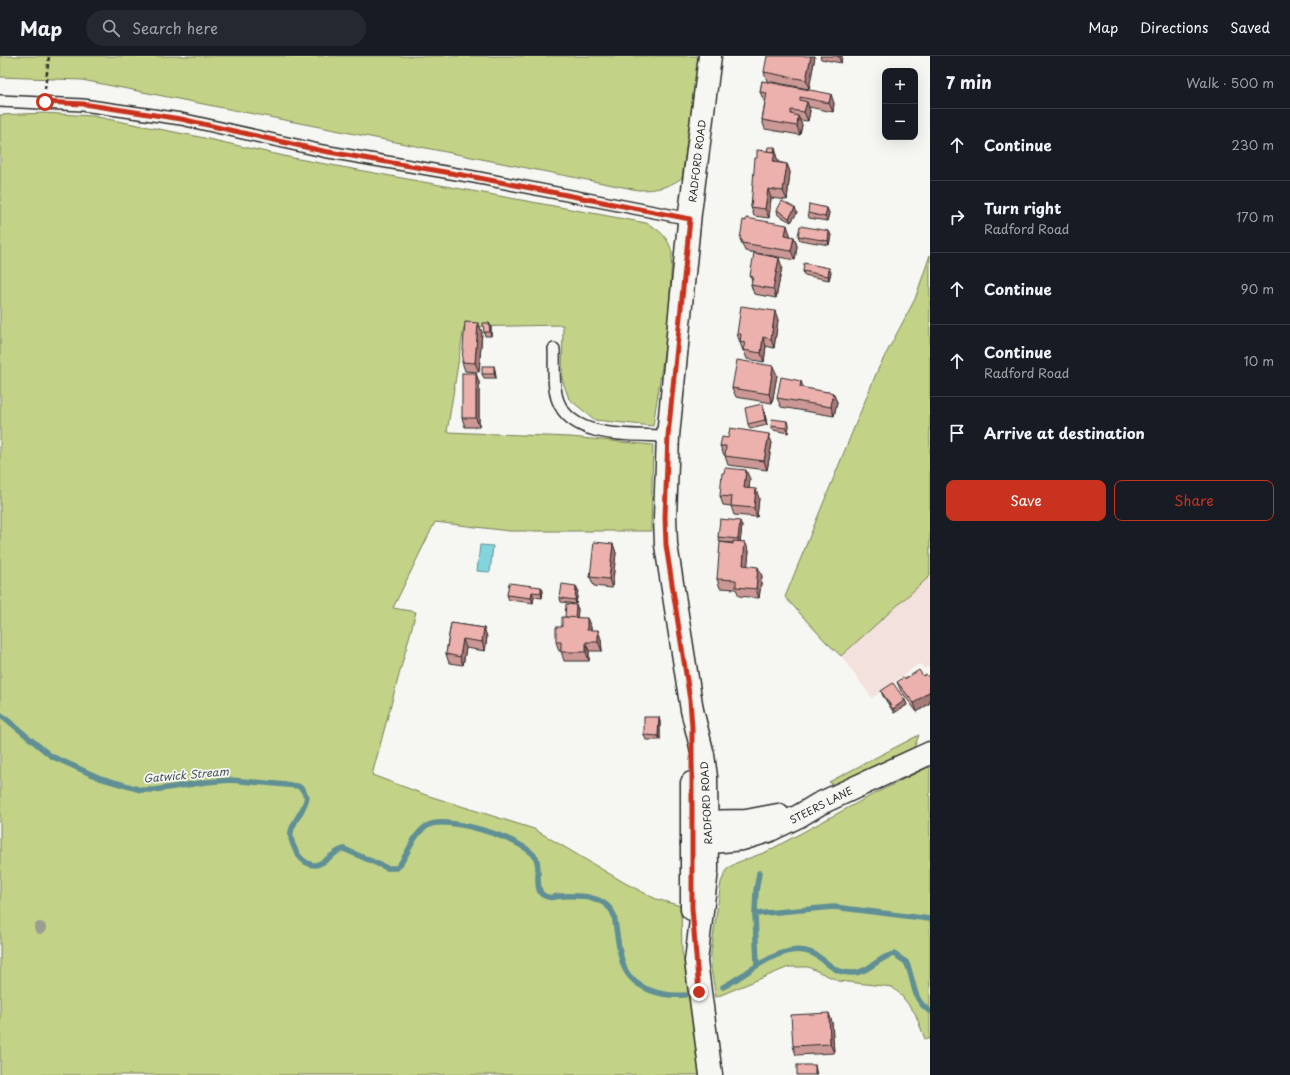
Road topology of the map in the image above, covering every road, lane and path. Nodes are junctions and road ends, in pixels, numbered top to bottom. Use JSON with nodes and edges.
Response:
{"nodes":[{"id":1,"x":49,"y":56,"type":"edge"},
{"id":2,"x":710,"y":56,"type":"edge"},
{"id":3,"x":0,"y":101,"type":"edge"},
{"id":4,"x":45,"y":102,"type":"junction"},
{"id":5,"x":690,"y":219,"type":"junction"},
{"id":6,"x":554,"y":349,"type":"dead end"},
{"id":7,"x":668,"y":436,"type":"junction"},
{"id":8,"x":930,"y":753,"type":"edge"},
{"id":9,"x":700,"y":833,"type":"junction"},
{"id":10,"x":711,"y":1075,"type":"edge"}],
"edges":[{"from":1,"to":4,"type":"path"},
{"from":2,"to":5,"type":"street","name":"RADFORD ROAD"},
{"from":3,"to":4,"type":"lane"},
{"from":4,"to":5,"type":"lane"},
{"from":5,"to":7,"type":"street","name":"RADFORD ROAD"},
{"from":6,"to":7,"type":"lane"},
{"from":7,"to":9,"type":"street","name":"RADFORD ROAD"},
{"from":8,"to":9,"type":"street","name":"STEERS LANE"},
{"from":9,"to":10,"type":"street","name":"RADFORD ROAD"}]}
